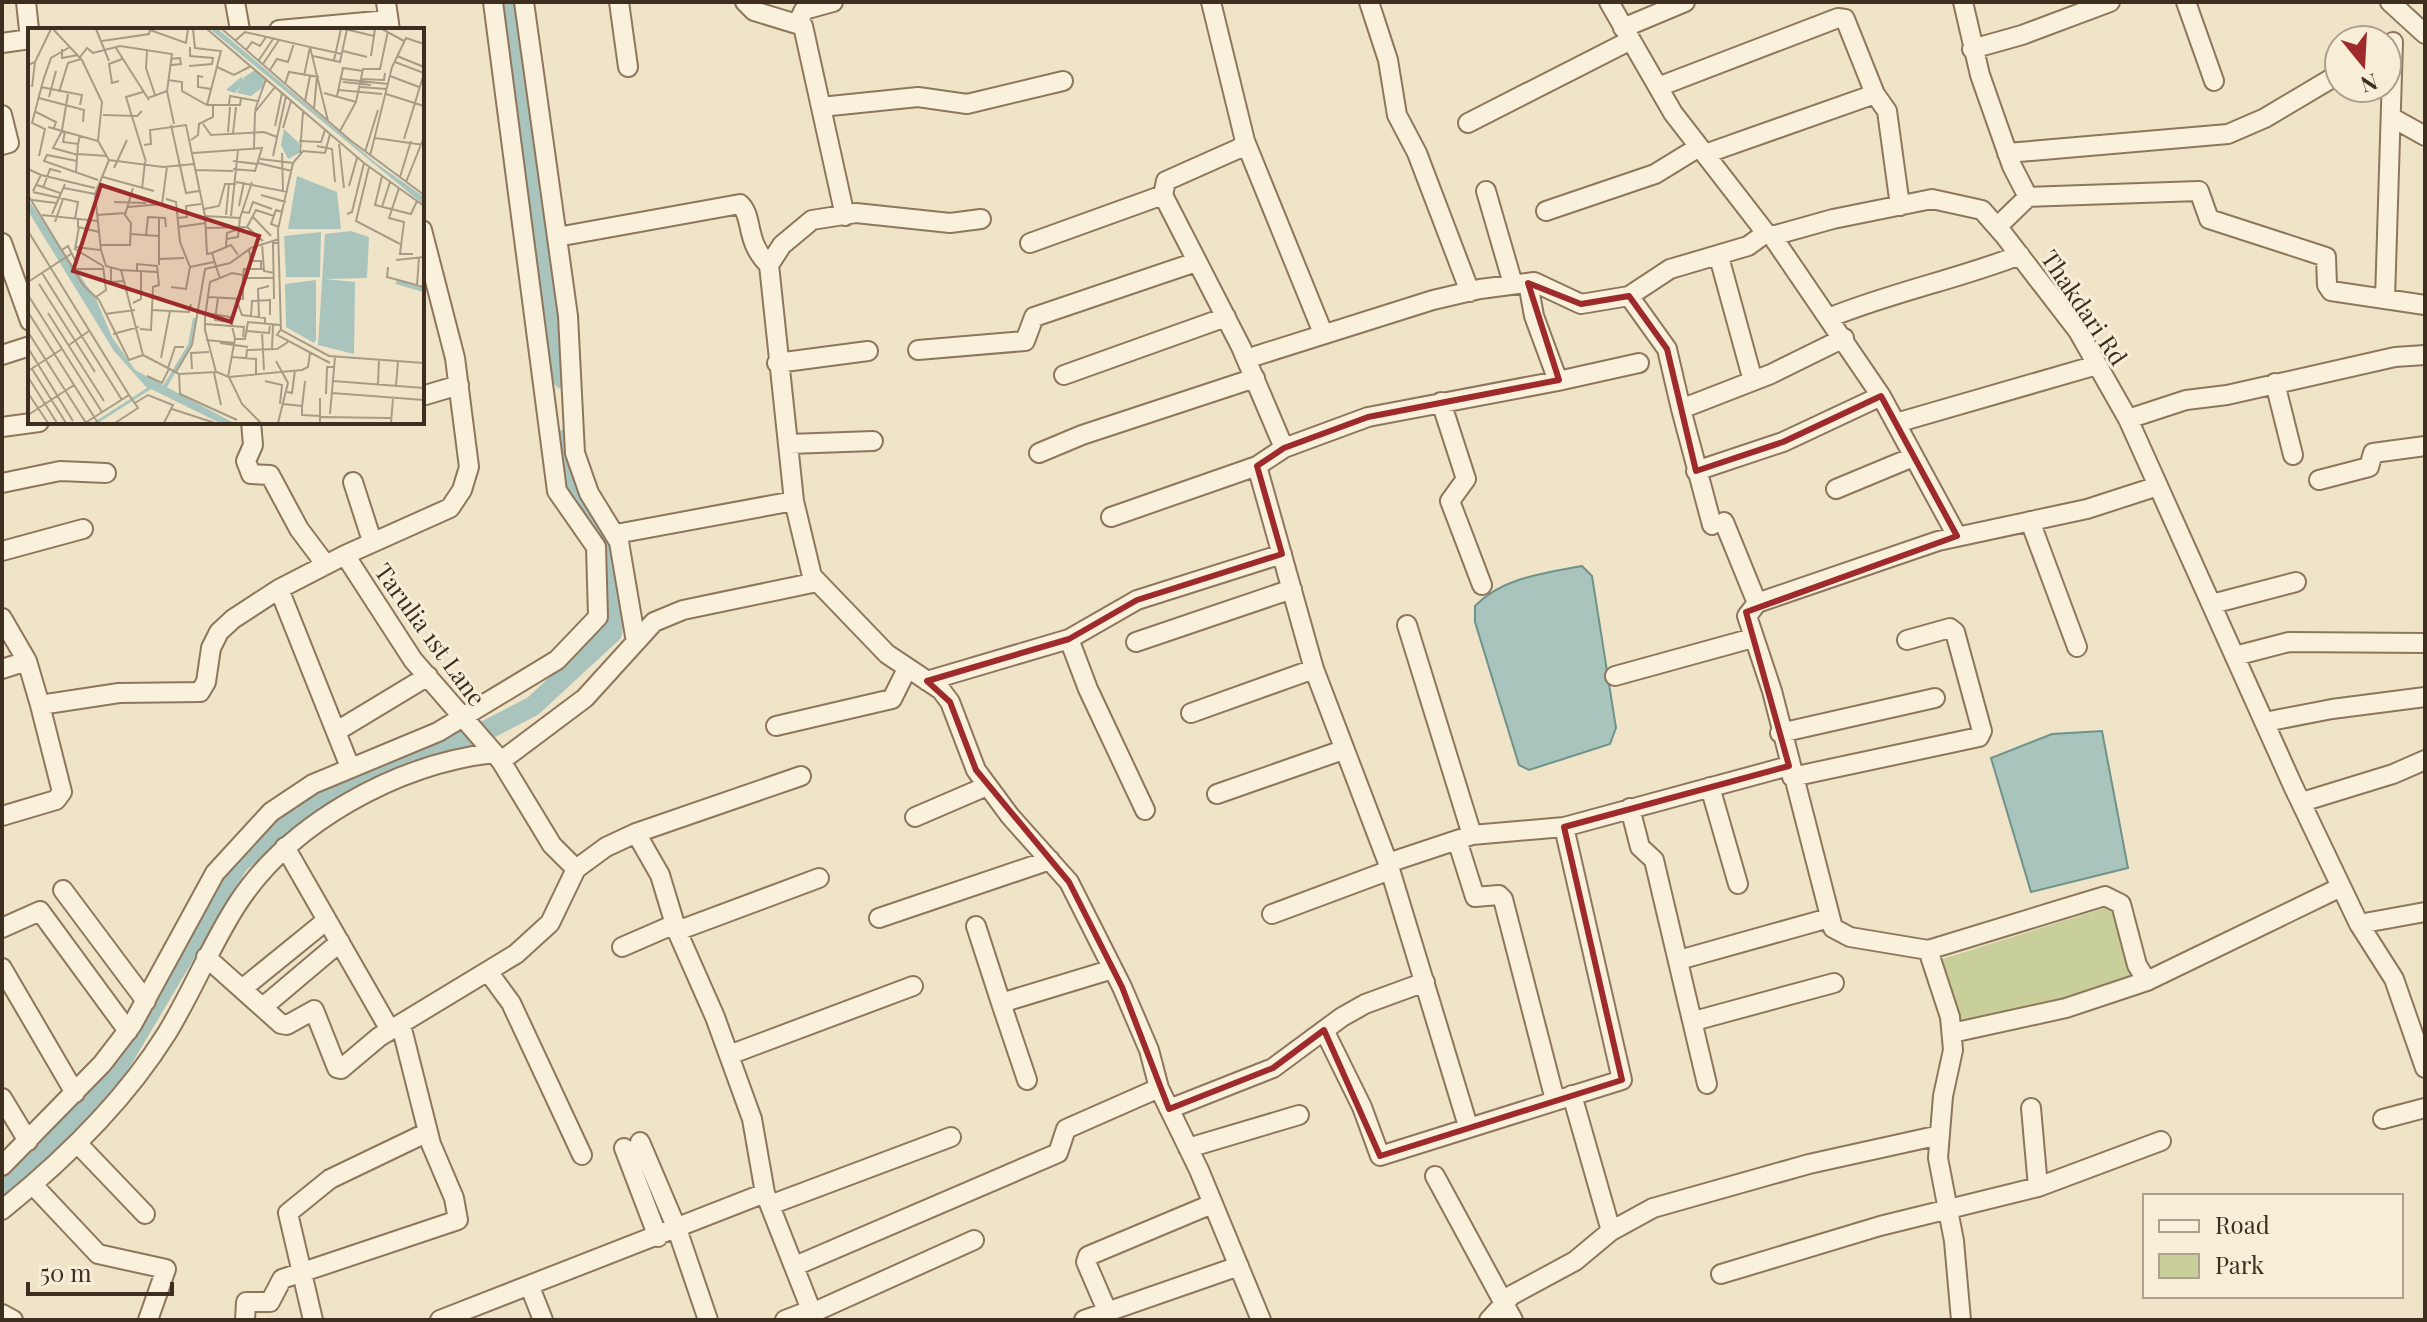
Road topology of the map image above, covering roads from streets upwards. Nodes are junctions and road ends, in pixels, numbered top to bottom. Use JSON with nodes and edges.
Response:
{"nodes":[{"id":1,"x":26,"y":2,"type":"edge"},
{"id":2,"x":235,"y":2,"type":"edge"},
{"id":3,"x":493,"y":2,"type":"edge"},
{"id":4,"x":524,"y":2,"type":"edge"},
{"id":5,"x":619,"y":2,"type":"edge"},
{"id":6,"x":745,"y":2,"type":"edge"},
{"id":7,"x":833,"y":2,"type":"edge"},
{"id":8,"x":1211,"y":2,"type":"edge"},
{"id":9,"x":1369,"y":2,"type":"edge"},
{"id":10,"x":1609,"y":2,"type":"edge"},
{"id":11,"x":1685,"y":2,"type":"edge"},
{"id":12,"x":1963,"y":2,"type":"edge"},
{"id":13,"x":2110,"y":2,"type":"edge"},
{"id":14,"x":2186,"y":2,"type":"edge"},
{"id":15,"x":2390,"y":2,"type":"edge"},
{"id":16,"x":388,"y":17,"type":"edge"},
{"id":17,"x":798,"y":22,"type":"junction"},
{"id":18,"x":29,"y":28,"type":"edge"},
{"id":19,"x":240,"y":28,"type":"edge"},
{"id":20,"x":296,"y":28,"type":"edge"},
{"id":21,"x":2423,"y":32,"type":"edge"},
{"id":22,"x":1627,"y":34,"type":"junction"},
{"id":23,"x":28,"y":39,"type":"edge"},
{"id":24,"x":2403,"y":39,"type":"edge"},
{"id":25,"x":2,"y":43,"type":"edge"},
{"id":26,"x":1972,"y":49,"type":"junction"},
{"id":27,"x":628,"y":67,"type":"dead end"},
{"id":28,"x":1063,"y":81,"type":"dead end"},
{"id":29,"x":2214,"y":81,"type":"dead end"},
{"id":30,"x":2323,"y":84,"type":"edge"},
{"id":31,"x":1658,"y":87,"type":"junction"},
{"id":32,"x":1875,"y":94,"type":"junction"},
{"id":33,"x":2391,"y":104,"type":"edge"},
{"id":34,"x":821,"y":107,"type":"junction"},
{"id":35,"x":2,"y":115,"type":"edge"},
{"id":36,"x":2391,"y":117,"type":"junction"},
{"id":37,"x":1468,"y":123,"type":"dead end"},
{"id":38,"x":2425,"y":136,"type":"edge"},
{"id":39,"x":1245,"y":141,"type":"junction"},
{"id":40,"x":2,"y":145,"type":"edge"},
{"id":41,"x":1702,"y":150,"type":"junction"},
{"id":42,"x":2007,"y":153,"type":"junction"},
{"id":43,"x":1486,"y":191,"type":"dead end"},
{"id":44,"x":1163,"y":195,"type":"junction"},
{"id":45,"x":2028,"y":197,"type":"junction"},
{"id":46,"x":1900,"y":206,"type":"junction"},
{"id":47,"x":1546,"y":211,"type":"dead end"},
{"id":48,"x":845,"y":216,"type":"junction"},
{"id":49,"x":981,"y":219,"type":"dead end"},
{"id":50,"x":1997,"y":227,"type":"junction"},
{"id":51,"x":1769,"y":234,"type":"junction"},
{"id":52,"x":557,"y":237,"type":"junction"},
{"id":53,"x":2,"y":243,"type":"edge"},
{"id":54,"x":1030,"y":243,"type":"dead end"},
{"id":55,"x":424,"y":254,"type":"edge"},
{"id":56,"x":2020,"y":255,"type":"junction"},
{"id":57,"x":1719,"y":257,"type":"junction"},
{"id":58,"x":1196,"y":262,"type":"junction"},
{"id":59,"x":769,"y":265,"type":"junction"},
{"id":60,"x":1521,"y":283,"type":"junction"},
{"id":61,"x":1470,"y":292,"type":"junction"},
{"id":62,"x":1629,"y":296,"type":"junction"},
{"id":63,"x":2385,"y":299,"type":"junction"},
{"id":64,"x":2425,"y":305,"type":"edge"},
{"id":65,"x":28,"y":315,"type":"edge"},
{"id":66,"x":1226,"y":317,"type":"junction"},
{"id":67,"x":1831,"y":317,"type":"junction"},
{"id":68,"x":1323,"y":333,"type":"junction"},
{"id":69,"x":1844,"y":338,"type":"junction"},
{"id":70,"x":28,"y":347,"type":"edge"},
{"id":71,"x":918,"y":350,"type":"dead end"},
{"id":72,"x":868,"y":351,"type":"dead end"},
{"id":73,"x":2,"y":355,"type":"edge"},
{"id":74,"x":2425,"y":355,"type":"edge"},
{"id":75,"x":1246,"y":359,"type":"junction"},
{"id":76,"x":777,"y":363,"type":"junction"},
{"id":77,"x":1639,"y":363,"type":"dead end"},
{"id":78,"x":2097,"y":365,"type":"junction"},
{"id":79,"x":1064,"y":375,"type":"dead end"},
{"id":80,"x":1255,"y":378,"type":"junction"},
{"id":81,"x":1558,"y":381,"type":"junction"},
{"id":82,"x":1753,"y":381,"type":"junction"},
{"id":83,"x":2275,"y":383,"type":"junction"},
{"id":84,"x":459,"y":385,"type":"junction"},
{"id":85,"x":424,"y":395,"type":"edge"},
{"id":86,"x":1881,"y":396,"type":"junction"},
{"id":87,"x":1441,"y":402,"type":"junction"},
{"id":88,"x":1681,"y":409,"type":"junction"},
{"id":89,"x":2128,"y":419,"type":"junction"},
{"id":90,"x":28,"y":423,"type":"edge"},
{"id":91,"x":1896,"y":423,"type":"junction"},
{"id":92,"x":251,"y":424,"type":"edge"},
{"id":93,"x":2,"y":427,"type":"edge"},
{"id":94,"x":873,"y":441,"type":"dead end"},
{"id":95,"x":789,"y":444,"type":"junction"},
{"id":96,"x":2425,"y":446,"type":"edge"},
{"id":97,"x":1284,"y":448,"type":"junction"},
{"id":98,"x":1039,"y":453,"type":"dead end"},
{"id":99,"x":2293,"y":455,"type":"dead end"},
{"id":100,"x":1913,"y":457,"type":"junction"},
{"id":101,"x":1257,"y":466,"type":"junction"},
{"id":102,"x":1696,"y":471,"type":"junction"},
{"id":103,"x":106,"y":473,"type":"dead end"},
{"id":104,"x":2319,"y":480,"type":"dead end"},
{"id":105,"x":353,"y":482,"type":"dead end"},
{"id":106,"x":2,"y":483,"type":"edge"},
{"id":107,"x":2158,"y":486,"type":"junction"},
{"id":108,"x":1836,"y":489,"type":"dead end"},
{"id":109,"x":794,"y":501,"type":"junction"},
{"id":110,"x":1111,"y":517,"type":"dead end"},
{"id":111,"x":2030,"y":521,"type":"junction"},
{"id":112,"x":83,"y":529,"type":"dead end"},
{"id":113,"x":616,"y":534,"type":"junction"},
{"id":114,"x":1957,"y":536,"type":"junction"},
{"id":115,"x":372,"y":541,"type":"junction"},
{"id":116,"x":2,"y":551,"type":"edge"},
{"id":117,"x":1282,"y":554,"type":"junction"},
{"id":118,"x":345,"y":555,"type":"junction"},
{"id":119,"x":326,"y":565,"type":"junction"},
{"id":120,"x":817,"y":582,"type":"junction"},
{"id":121,"x":2296,"y":582,"type":"dead end"},
{"id":122,"x":1482,"y":585,"type":"dead end"},
{"id":123,"x":279,"y":589,"type":"junction"},
{"id":124,"x":1292,"y":589,"type":"junction"},
{"id":125,"x":1757,"y":603,"type":"junction"},
{"id":126,"x":2212,"y":604,"type":"junction"},
{"id":127,"x":2,"y":618,"type":"edge"},
{"id":128,"x":1407,"y":625,"type":"dead end"},
{"id":129,"x":1753,"y":638,"type":"junction"},
{"id":130,"x":1069,"y":639,"type":"junction"},
{"id":131,"x":1907,"y":640,"type":"dead end"},
{"id":132,"x":636,"y":642,"type":"junction"},
{"id":133,"x":1136,"y":642,"type":"dead end"},
{"id":134,"x":2425,"y":643,"type":"edge"},
{"id":135,"x":2077,"y":647,"type":"dead end"},
{"id":136,"x":2235,"y":656,"type":"junction"},
{"id":137,"x":27,"y":661,"type":"junction"},
{"id":138,"x":2,"y":669,"type":"edge"},
{"id":139,"x":907,"y":669,"type":"junction"},
{"id":140,"x":1314,"y":669,"type":"junction"},
{"id":141,"x":428,"y":676,"type":"junction"},
{"id":142,"x":1615,"y":676,"type":"dead end"},
{"id":143,"x":927,"y":681,"type":"junction"},
{"id":144,"x":2425,"y":697,"type":"edge"},
{"id":145,"x":1935,"y":698,"type":"dead end"},
{"id":146,"x":40,"y":705,"type":"junction"},
{"id":147,"x":1191,"y":713,"type":"dead end"},
{"id":148,"x":465,"y":722,"type":"junction"},
{"id":149,"x":2265,"y":722,"type":"junction"},
{"id":150,"x":776,"y":726,"type":"dead end"},
{"id":151,"x":337,"y":731,"type":"junction"},
{"id":152,"x":1780,"y":733,"type":"junction"},
{"id":153,"x":1343,"y":750,"type":"junction"},
{"id":154,"x":495,"y":755,"type":"junction"},
{"id":155,"x":2425,"y":760,"type":"edge"},
{"id":156,"x":350,"y":767,"type":"junction"},
{"id":157,"x":1790,"y":771,"type":"junction"},
{"id":158,"x":801,"y":776,"type":"dead end"},
{"id":159,"x":987,"y":786,"type":"junction"},
{"id":160,"x":1710,"y":787,"type":"junction"},
{"id":161,"x":1217,"y":794,"type":"dead end"},
{"id":162,"x":2302,"y":802,"type":"junction"},
{"id":163,"x":1630,"y":808,"type":"junction"},
{"id":164,"x":1145,"y":810,"type":"dead end"},
{"id":165,"x":2,"y":816,"type":"edge"},
{"id":166,"x":915,"y":817,"type":"dead end"},
{"id":167,"x":1564,"y":827,"type":"junction"},
{"id":168,"x":636,"y":833,"type":"junction"},
{"id":169,"x":1464,"y":838,"type":"junction"},
{"id":170,"x":285,"y":847,"type":"junction"},
{"id":171,"x":1050,"y":860,"type":"junction"},
{"id":172,"x":1389,"y":866,"type":"junction"},
{"id":173,"x":576,"y":869,"type":"junction"},
{"id":174,"x":819,"y":878,"type":"dead end"},
{"id":175,"x":1738,"y":884,"type":"dead end"},
{"id":176,"x":63,"y":890,"type":"dead end"},
{"id":177,"x":2343,"y":891,"type":"junction"},
{"id":178,"x":2425,"y":912,"type":"edge"},
{"id":179,"x":1272,"y":914,"type":"dead end"},
{"id":180,"x":879,"y":918,"type":"dead end"},
{"id":181,"x":1829,"y":918,"type":"junction"},
{"id":182,"x":327,"y":920,"type":"junction"},
{"id":183,"x":2359,"y":924,"type":"junction"},
{"id":184,"x":976,"y":926,"type":"dead end"},
{"id":185,"x":2,"y":928,"type":"edge"},
{"id":186,"x":676,"y":928,"type":"junction"},
{"id":187,"x":340,"y":942,"type":"junction"},
{"id":188,"x":622,"y":947,"type":"dead end"},
{"id":189,"x":1928,"y":950,"type":"junction"},
{"id":190,"x":206,"y":957,"type":"junction"},
{"id":191,"x":1679,"y":960,"type":"junction"},
{"id":192,"x":2,"y":968,"type":"edge"},
{"id":193,"x":1113,"y":969,"type":"junction"},
{"id":194,"x":489,"y":973,"type":"junction"},
{"id":195,"x":2147,"y":981,"type":"junction"},
{"id":196,"x":1425,"y":982,"type":"junction"},
{"id":197,"x":1834,"y":983,"type":"dead end"},
{"id":198,"x":913,"y":986,"type":"dead end"},
{"id":199,"x":242,"y":989,"type":"junction"},
{"id":200,"x":146,"y":1001,"type":"junction"},
{"id":201,"x":1001,"y":1003,"type":"junction"},
{"id":202,"x":263,"y":1007,"type":"junction"},
{"id":203,"x":1694,"y":1021,"type":"junction"},
{"id":204,"x":396,"y":1027,"type":"junction"},
{"id":205,"x":1324,"y":1030,"type":"junction"},
{"id":206,"x":128,"y":1031,"type":"junction"},
{"id":207,"x":1952,"y":1033,"type":"junction"},
{"id":208,"x":2420,"y":1042,"type":"edge"},
{"id":209,"x":729,"y":1055,"type":"junction"},
{"id":210,"x":2425,"y":1068,"type":"edge"},
{"id":211,"x":1027,"y":1080,"type":"dead end"},
{"id":212,"x":1707,"y":1084,"type":"dead end"},
{"id":213,"x":1159,"y":1088,"type":"junction"},
{"id":214,"x":75,"y":1093,"type":"junction"},
{"id":215,"x":2,"y":1098,"type":"edge"},
{"id":216,"x":1564,"y":1098,"type":"junction"},
{"id":217,"x":2031,"y":1108,"type":"dead end"},
{"id":218,"x":2425,"y":1108,"type":"edge"},
{"id":219,"x":1169,"y":1109,"type":"junction"},
{"id":220,"x":1299,"y":1115,"type":"dead end"},
{"id":221,"x":2383,"y":1119,"type":"dead end"},
{"id":222,"x":1468,"y":1126,"type":"junction"},
{"id":223,"x":428,"y":1132,"type":"junction"},
{"id":224,"x":1940,"y":1135,"type":"junction"},
{"id":225,"x":951,"y":1137,"type":"dead end"},
{"id":226,"x":28,"y":1141,"type":"junction"},
{"id":227,"x":2161,"y":1141,"type":"dead end"},
{"id":228,"x":77,"y":1143,"type":"junction"},
{"id":229,"x":1188,"y":1148,"type":"junction"},
{"id":230,"x":582,"y":1155,"type":"dead end"},
{"id":231,"x":2,"y":1166,"type":"edge"},
{"id":232,"x":1435,"y":1176,"type":"dead end"},
{"id":233,"x":33,"y":1185,"type":"junction"},
{"id":234,"x":2038,"y":1187,"type":"junction"},
{"id":235,"x":767,"y":1199,"type":"junction"},
{"id":236,"x":1212,"y":1204,"type":"junction"},
{"id":237,"x":2,"y":1210,"type":"edge"},
{"id":238,"x":1949,"y":1211,"type":"junction"},
{"id":239,"x":145,"y":1214,"type":"dead end"},
{"id":240,"x":677,"y":1229,"type":"junction"},
{"id":241,"x":1611,"y":1231,"type":"junction"},
{"id":242,"x":658,"y":1237,"type":"junction"},
{"id":243,"x":974,"y":1240,"type":"dead end"},
{"id":244,"x":795,"y":1266,"type":"junction"},
{"id":245,"x":1239,"y":1266,"type":"junction"},
{"id":246,"x":304,"y":1271,"type":"junction"},
{"id":247,"x":1721,"y":1274,"type":"dead end"},
{"id":248,"x":530,"y":1287,"type":"junction"},
{"id":249,"x":1503,"y":1303,"type":"junction"},
{"id":250,"x":2,"y":1314,"type":"edge"},
{"id":251,"x":813,"y":1314,"type":"edge"},
{"id":252,"x":1109,"y":1315,"type":"edge"},
{"id":253,"x":13,"y":1320,"type":"edge"},
{"id":254,"x":148,"y":1320,"type":"edge"},
{"id":255,"x":245,"y":1320,"type":"edge"},
{"id":256,"x":313,"y":1320,"type":"edge"},
{"id":257,"x":440,"y":1320,"type":"edge"},
{"id":258,"x":543,"y":1320,"type":"edge"},
{"id":259,"x":708,"y":1320,"type":"edge"},
{"id":260,"x":785,"y":1320,"type":"edge"},
{"id":261,"x":1084,"y":1320,"type":"edge"},
{"id":262,"x":1261,"y":1320,"type":"edge"},
{"id":263,"x":1489,"y":1320,"type":"edge"},
{"id":264,"x":1513,"y":1320,"type":"edge"},
{"id":265,"x":1961,"y":1320,"type":"edge"}],
"edges":[{"from":1,"to":18,"type":"street"},
{"from":2,"to":19,"type":"street"},
{"from":3,"to":148,"type":"street"},
{"from":4,"to":52,"type":"street"},
{"from":5,"to":27,"type":"street"},
{"from":6,"to":17,"type":"street"},
{"from":7,"to":17,"type":"street"},
{"from":8,"to":39,"type":"street"},
{"from":9,"to":61,"type":"street"},
{"from":10,"to":22,"type":"street"},
{"from":11,"to":22,"type":"street"},
{"from":12,"to":26,"type":"street"},
{"from":13,"to":26,"type":"street"},
{"from":14,"to":29,"type":"street"},
{"from":15,"to":21,"type":"street"},
{"from":16,"to":20,"type":"street"},
{"from":17,"to":34,"type":"street"},
{"from":21,"to":24,"type":"street"},
{"from":22,"to":31,"type":"street"},
{"from":22,"to":37,"type":"street"},
{"from":23,"to":25,"type":"street"},
{"from":26,"to":42,"type":"street"},
{"from":28,"to":34,"type":"street"},
{"from":30,"to":42,"type":"street"},
{"from":31,"to":32,"type":"street"},
{"from":31,"to":41,"type":"street"},
{"from":32,"to":41,"type":"street"},
{"from":32,"to":46,"type":"street"},
{"from":33,"to":36,"type":"street"},
{"from":34,"to":48,"type":"street"},
{"from":35,"to":40,"type":"street"},
{"from":36,"to":38,"type":"street"},
{"from":36,"to":63,"type":"street"},
{"from":39,"to":44,"type":"street"},
{"from":39,"to":68,"type":"street"},
{"from":41,"to":47,"type":"street"},
{"from":41,"to":51,"type":"street"},
{"from":42,"to":45,"type":"street"},
{"from":43,"to":60,"type":"street"},
{"from":44,"to":54,"type":"street"},
{"from":44,"to":58,"type":"street"},
{"from":45,"to":50,"type":"street"},
{"from":45,"to":63,"type":"street"},
{"from":46,"to":50,"type":"street","name":"Thakdari Rd"},
{"from":46,"to":51,"type":"street","name":"Thakdari Rd"},
{"from":48,"to":49,"type":"street"},
{"from":48,"to":59,"type":"street"},
{"from":50,"to":56,"type":"street","name":"Thakdari Rd"},
{"from":51,"to":57,"type":"street","name":"Thakdari Rd"},
{"from":51,"to":67,"type":"street"},
{"from":52,"to":59,"type":"street"},
{"from":52,"to":113,"type":"street"},
{"from":53,"to":65,"type":"street"},
{"from":55,"to":84,"type":"street","name":"Tarulia 1st Lane"},
{"from":56,"to":67,"type":"street"},
{"from":56,"to":78,"type":"street","name":"Thakdari Rd"},
{"from":57,"to":62,"type":"street","name":"Thakdari Rd"},
{"from":57,"to":82,"type":"street"},
{"from":58,"to":66,"type":"street"},
{"from":58,"to":71,"type":"street"},
{"from":59,"to":76,"type":"street"},
{"from":60,"to":61,"type":"street"},
{"from":60,"to":62,"type":"street"},
{"from":60,"to":81,"type":"street"},
{"from":61,"to":68,"type":"street"},
{"from":62,"to":88,"type":"street"},
{"from":63,"to":64,"type":"street"},
{"from":66,"to":75,"type":"street"},
{"from":66,"to":79,"type":"street"},
{"from":67,"to":69,"type":"street"},
{"from":68,"to":75,"type":"street"},
{"from":69,"to":82,"type":"street"},
{"from":69,"to":86,"type":"street"},
{"from":70,"to":73,"type":"street"},
{"from":72,"to":76,"type":"street"},
{"from":74,"to":83,"type":"street"},
{"from":75,"to":80,"type":"street"},
{"from":76,"to":95,"type":"street"},
{"from":77,"to":81,"type":"street"},
{"from":78,"to":89,"type":"street","name":"Thakdari Rd"},
{"from":78,"to":91,"type":"street"},
{"from":80,"to":97,"type":"street"},
{"from":80,"to":98,"type":"street"},
{"from":81,"to":87,"type":"street"},
{"from":82,"to":88,"type":"street"},
{"from":83,"to":89,"type":"street"},
{"from":83,"to":99,"type":"street"},
{"from":84,"to":85,"type":"street"},
{"from":84,"to":115,"type":"street","name":"Tarulia 1st Lane"},
{"from":86,"to":91,"type":"street"},
{"from":86,"to":102,"type":"street"},
{"from":87,"to":97,"type":"street"},
{"from":87,"to":122,"type":"street"},
{"from":88,"to":102,"type":"street"},
{"from":89,"to":107,"type":"street","name":"Thakdari Rd"},
{"from":90,"to":93,"type":"street"},
{"from":91,"to":100,"type":"street"},
{"from":92,"to":119,"type":"street"},
{"from":94,"to":95,"type":"street"},
{"from":95,"to":109,"type":"street"},
{"from":96,"to":104,"type":"street"},
{"from":97,"to":101,"type":"street"},
{"from":100,"to":108,"type":"street"},
{"from":100,"to":114,"type":"street"},
{"from":101,"to":110,"type":"street"},
{"from":101,"to":117,"type":"street"},
{"from":102,"to":125,"type":"street"},
{"from":103,"to":106,"type":"street"},
{"from":105,"to":115,"type":"street"},
{"from":107,"to":111,"type":"street"},
{"from":107,"to":126,"type":"street","name":"Thakdari Rd"},
{"from":109,"to":113,"type":"street"},
{"from":109,"to":120,"type":"street"},
{"from":111,"to":114,"type":"street"},
{"from":111,"to":135,"type":"street"},
{"from":112,"to":116,"type":"street"},
{"from":113,"to":132,"type":"street"},
{"from":114,"to":125,"type":"street"},
{"from":115,"to":118,"type":"street","name":"Tarulia 1st Lane"},
{"from":117,"to":124,"type":"street"},
{"from":117,"to":130,"type":"street"},
{"from":118,"to":119,"type":"street"},
{"from":118,"to":141,"type":"street","name":"Tarulia 1st Lane"},
{"from":119,"to":123,"type":"street"},
{"from":120,"to":132,"type":"street"},
{"from":120,"to":139,"type":"street"},
{"from":121,"to":126,"type":"street"},
{"from":123,"to":146,"type":"street"},
{"from":123,"to":151,"type":"street"},
{"from":124,"to":133,"type":"street"},
{"from":124,"to":140,"type":"street"},
{"from":125,"to":129,"type":"street"},
{"from":126,"to":136,"type":"street","name":"Thakdari Rd"},
{"from":127,"to":137,"type":"street"},
{"from":128,"to":169,"type":"street"},
{"from":129,"to":142,"type":"street"},
{"from":129,"to":152,"type":"street"},
{"from":130,"to":143,"type":"street"},
{"from":130,"to":164,"type":"street"},
{"from":131,"to":157,"type":"street"},
{"from":132,"to":154,"type":"street"},
{"from":134,"to":136,"type":"street"},
{"from":136,"to":149,"type":"street","name":"Thakdari Rd"},
{"from":137,"to":138,"type":"street"},
{"from":137,"to":146,"type":"street"},
{"from":139,"to":143,"type":"street"},
{"from":139,"to":150,"type":"street"},
{"from":140,"to":147,"type":"street"},
{"from":140,"to":153,"type":"street"},
{"from":141,"to":148,"type":"street","name":"Tarulia 1st Lane"},
{"from":141,"to":151,"type":"street"},
{"from":143,"to":159,"type":"street"},
{"from":144,"to":149,"type":"street"},
{"from":145,"to":152,"type":"street"},
{"from":146,"to":165,"type":"street"},
{"from":148,"to":154,"type":"street","name":"Tarulia 1st Lane"},
{"from":148,"to":156,"type":"street"},
{"from":149,"to":162,"type":"street","name":"Thakdari Rd"},
{"from":151,"to":156,"type":"street"},
{"from":152,"to":157,"type":"street"},
{"from":153,"to":161,"type":"street"},
{"from":153,"to":172,"type":"street"},
{"from":154,"to":170,"type":"street"},
{"from":154,"to":173,"type":"street","name":"Tarulia 1st Lane"},
{"from":155,"to":162,"type":"street"},
{"from":156,"to":200,"type":"street"},
{"from":157,"to":160,"type":"street"},
{"from":157,"to":181,"type":"street"},
{"from":158,"to":168,"type":"street"},
{"from":159,"to":166,"type":"street"},
{"from":159,"to":171,"type":"street"},
{"from":160,"to":163,"type":"street"},
{"from":160,"to":175,"type":"street"},
{"from":162,"to":177,"type":"street","name":"Thakdari Rd"},
{"from":163,"to":167,"type":"street"},
{"from":163,"to":191,"type":"street"},
{"from":167,"to":169,"type":"street"},
{"from":167,"to":216,"type":"street"},
{"from":168,"to":173,"type":"street"},
{"from":168,"to":186,"type":"street"},
{"from":169,"to":172,"type":"street"},
{"from":169,"to":216,"type":"street"},
{"from":170,"to":182,"type":"street"},
{"from":170,"to":190,"type":"street"},
{"from":171,"to":180,"type":"street"},
{"from":171,"to":193,"type":"street"},
{"from":172,"to":179,"type":"street"},
{"from":172,"to":196,"type":"street"},
{"from":173,"to":194,"type":"street"},
{"from":174,"to":186,"type":"street"},
{"from":176,"to":200,"type":"street"},
{"from":177,"to":183,"type":"street","name":"Thakdari Rd"},
{"from":177,"to":195,"type":"street"},
{"from":178,"to":183,"type":"street"},
{"from":181,"to":189,"type":"street"},
{"from":181,"to":191,"type":"street"},
{"from":182,"to":187,"type":"street"},
{"from":182,"to":199,"type":"street"},
{"from":183,"to":208,"type":"street","name":"Thakdari Rd"},
{"from":184,"to":201,"type":"street"},
{"from":185,"to":206,"type":"street"},
{"from":186,"to":188,"type":"street"},
{"from":186,"to":209,"type":"street"},
{"from":187,"to":202,"type":"street"},
{"from":187,"to":204,"type":"street"},
{"from":189,"to":195,"type":"street"},
{"from":189,"to":207,"type":"street"},
{"from":190,"to":199,"type":"street"},
{"from":190,"to":228,"type":"street"},
{"from":191,"to":203,"type":"street"},
{"from":192,"to":214,"type":"street"},
{"from":193,"to":201,"type":"street"},
{"from":193,"to":213,"type":"street"},
{"from":194,"to":204,"type":"street"},
{"from":194,"to":230,"type":"street"},
{"from":195,"to":207,"type":"street"},
{"from":196,"to":205,"type":"street"},
{"from":196,"to":222,"type":"street"},
{"from":197,"to":203,"type":"street"},
{"from":198,"to":209,"type":"street"},
{"from":199,"to":202,"type":"street"},
{"from":200,"to":206,"type":"street"},
{"from":201,"to":211,"type":"street"},
{"from":202,"to":204,"type":"street"},
{"from":203,"to":212,"type":"street"},
{"from":204,"to":223,"type":"street"},
{"from":205,"to":219,"type":"street"},
{"from":205,"to":222,"type":"street"},
{"from":206,"to":214,"type":"street"},
{"from":207,"to":224,"type":"street"},
{"from":208,"to":210,"type":"street","name":"Thakdari Rd"},
{"from":209,"to":235,"type":"street"},
{"from":213,"to":219,"type":"street"},
{"from":213,"to":244,"type":"street"},
{"from":214,"to":226,"type":"street"},
{"from":215,"to":226,"type":"street"},
{"from":216,"to":222,"type":"street"},
{"from":216,"to":241,"type":"street"},
{"from":217,"to":234,"type":"street"},
{"from":218,"to":221,"type":"street"},
{"from":219,"to":229,"type":"street"},
{"from":220,"to":229,"type":"street"},
{"from":223,"to":246,"type":"street"},
{"from":223,"to":246,"type":"street"},
{"from":224,"to":238,"type":"street"},
{"from":224,"to":241,"type":"street"},
{"from":225,"to":235,"type":"street"},
{"from":226,"to":231,"type":"street"},
{"from":227,"to":234,"type":"street"},
{"from":228,"to":233,"type":"street"},
{"from":228,"to":239,"type":"street"},
{"from":229,"to":236,"type":"street"},
{"from":232,"to":249,"type":"street"},
{"from":233,"to":237,"type":"street"},
{"from":233,"to":254,"type":"street"},
{"from":234,"to":238,"type":"street"},
{"from":235,"to":240,"type":"street"},
{"from":235,"to":244,"type":"street"},
{"from":236,"to":245,"type":"street"},
{"from":236,"to":252,"type":"street"},
{"from":238,"to":247,"type":"street"},
{"from":238,"to":265,"type":"street"},
{"from":240,"to":242,"type":"street"},
{"from":240,"to":242,"type":"street"},
{"from":240,"to":259,"type":"street"},
{"from":241,"to":249,"type":"street"},
{"from":242,"to":248,"type":"street"},
{"from":243,"to":251,"type":"street"},
{"from":244,"to":251,"type":"street"},
{"from":245,"to":252,"type":"street"},
{"from":245,"to":262,"type":"street"},
{"from":246,"to":255,"type":"street"},
{"from":246,"to":256,"type":"street"},
{"from":248,"to":257,"type":"street"},
{"from":248,"to":258,"type":"street"},
{"from":249,"to":263,"type":"street"},
{"from":249,"to":264,"type":"street"},
{"from":250,"to":253,"type":"street"},
{"from":251,"to":260,"type":"street"},
{"from":252,"to":261,"type":"street"}]}
